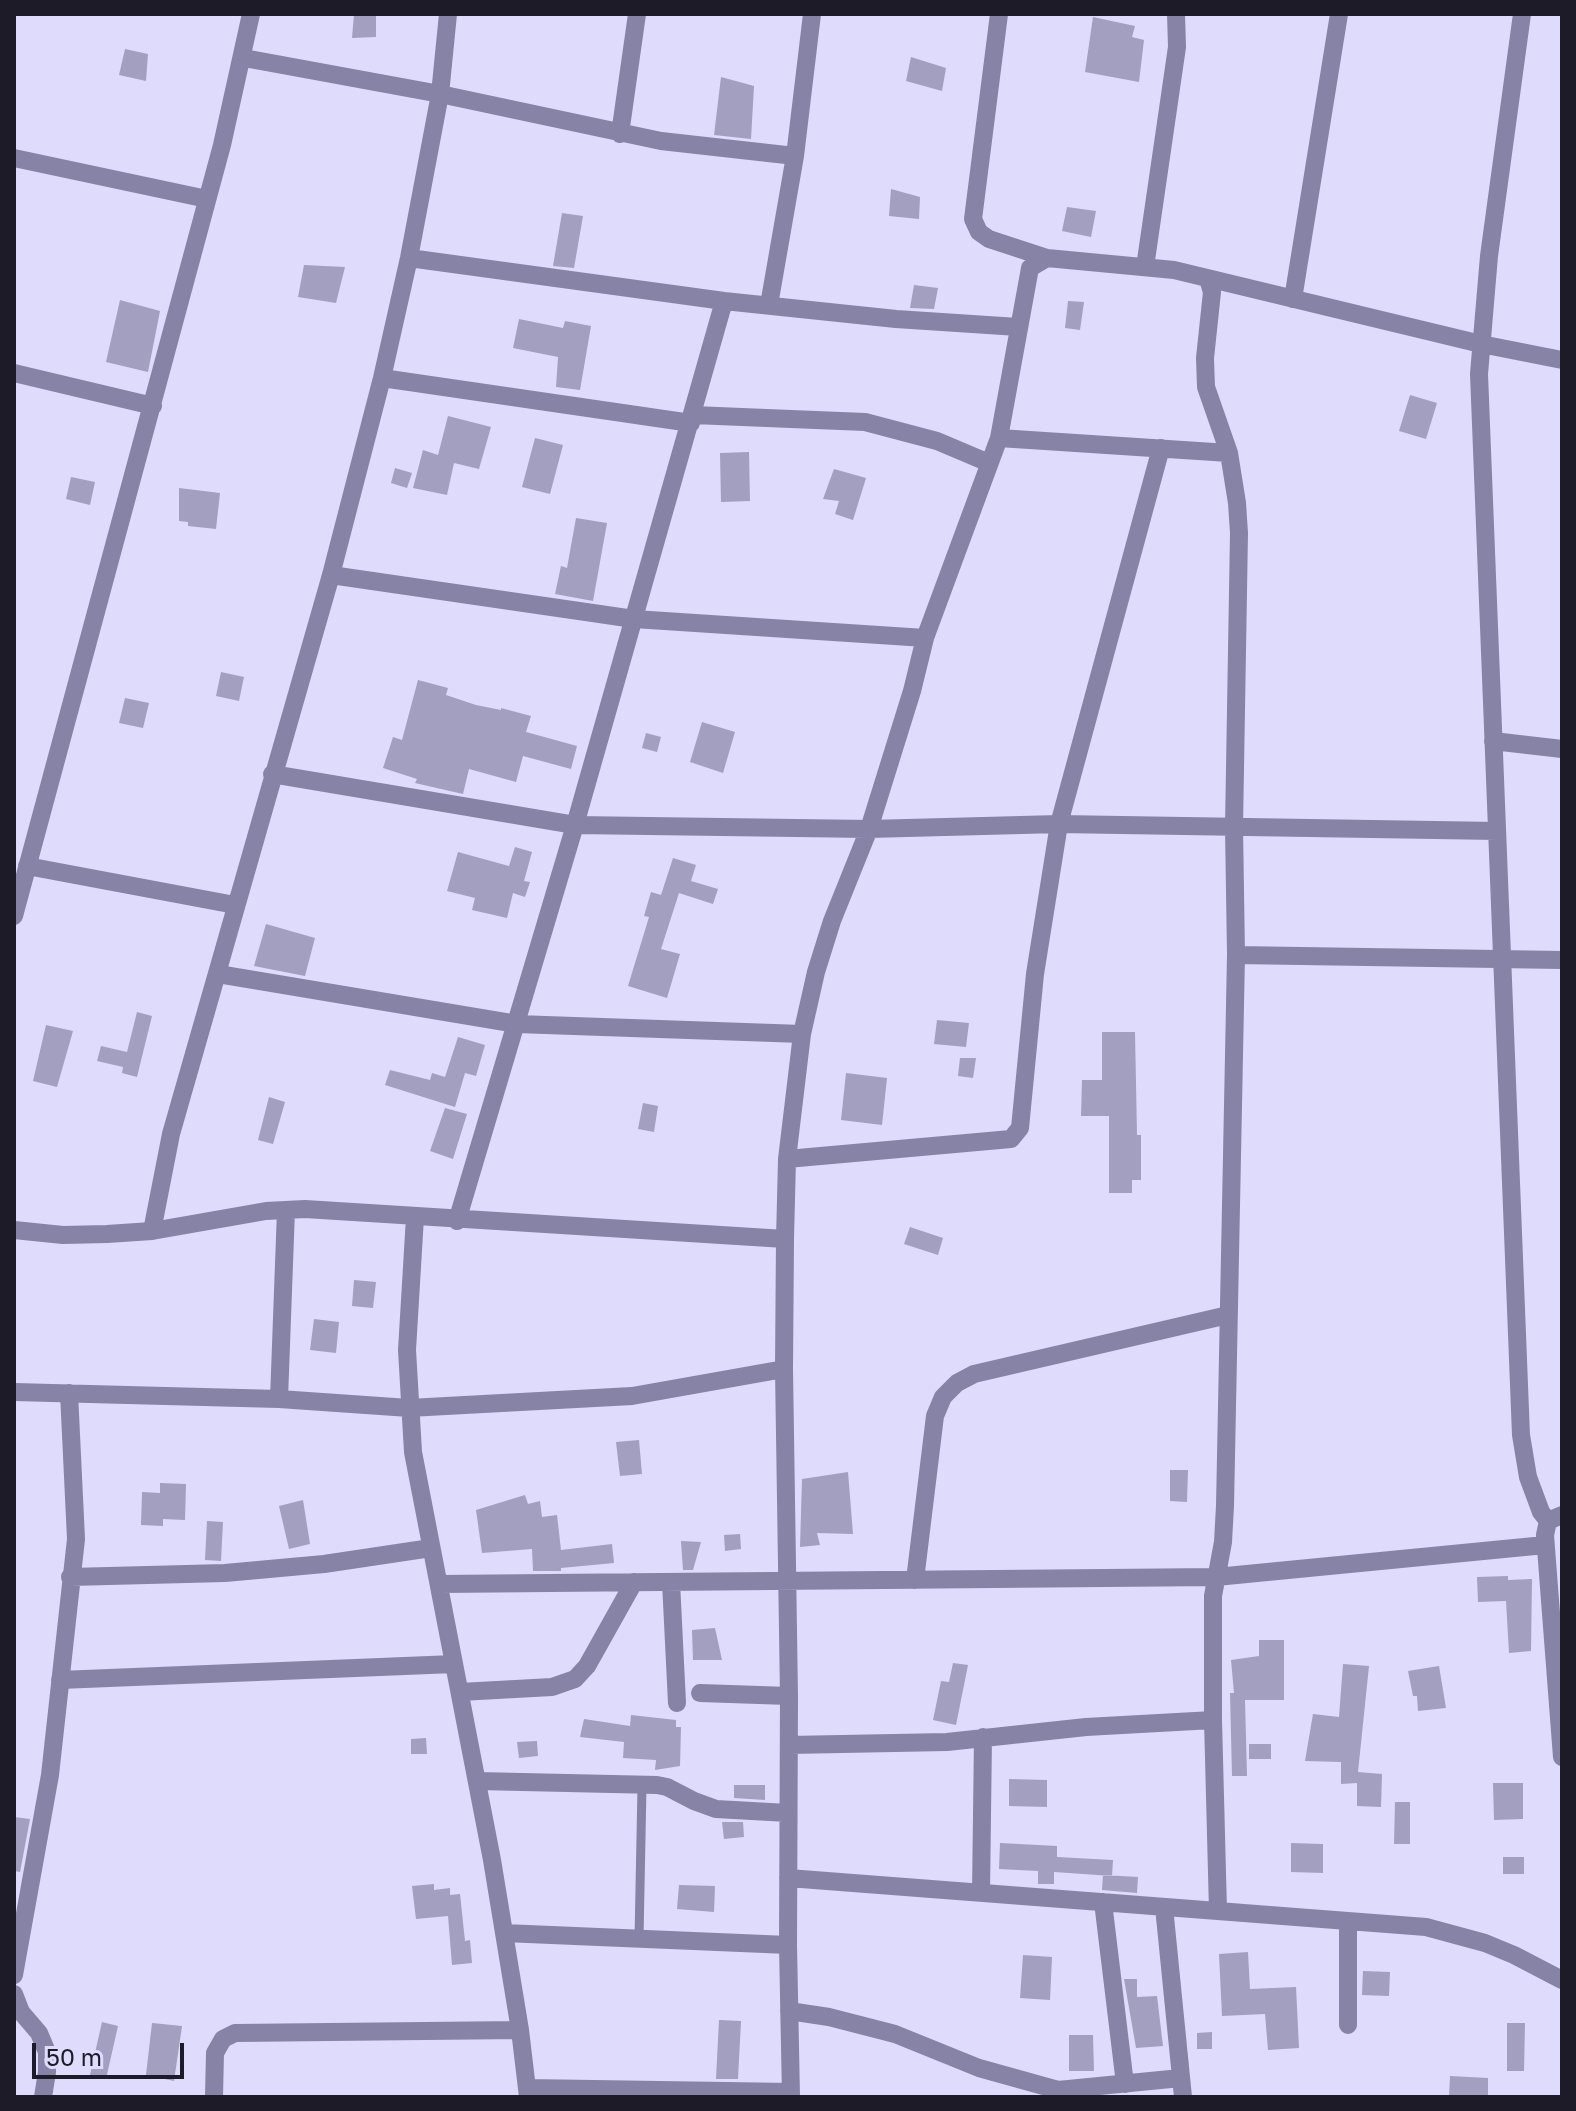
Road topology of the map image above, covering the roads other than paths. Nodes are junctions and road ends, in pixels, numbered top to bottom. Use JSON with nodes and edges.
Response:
{"nodes":[{"id":1,"x":251,"y":14,"type":"edge"},
{"id":2,"x":448,"y":14,"type":"edge"},
{"id":3,"x":637,"y":14,"type":"edge"},
{"id":4,"x":812,"y":14,"type":"edge"},
{"id":5,"x":999,"y":14,"type":"edge"},
{"id":6,"x":1176,"y":14,"type":"edge"},
{"id":7,"x":1339,"y":14,"type":"edge"},
{"id":8,"x":1522,"y":14,"type":"edge"},
{"id":9,"x":244,"y":58,"type":"junction"},
{"id":10,"x":440,"y":94,"type":"junction"},
{"id":11,"x":620,"y":134,"type":"junction"},
{"id":12,"x":795,"y":156,"type":"junction"},
{"id":13,"x":14,"y":158,"type":"edge"},
{"id":14,"x":207,"y":199,"type":"junction"},
{"id":15,"x":409,"y":258,"type":"junction"},
{"id":16,"x":1047,"y":258,"type":"junction"},
{"id":17,"x":1145,"y":267,"type":"junction"},
{"id":18,"x":1208,"y":279,"type":"junction"},
{"id":19,"x":1293,"y":299,"type":"junction"},
{"id":20,"x":724,"y":301,"type":"junction"},
{"id":21,"x":769,"y":305,"type":"junction"},
{"id":22,"x":1018,"y":327,"type":"junction"},
{"id":23,"x":1481,"y":344,"type":"junction"},
{"id":24,"x":1562,"y":360,"type":"edge"},
{"id":25,"x":14,"y":373,"type":"edge"},
{"id":26,"x":382,"y":378,"type":"junction"},
{"id":27,"x":153,"y":406,"type":"junction"},
{"id":28,"x":692,"y":419,"type":"junction"},
{"id":29,"x":999,"y":438,"type":"junction"},
{"id":30,"x":1161,"y":448,"type":"junction"},
{"id":31,"x":1229,"y":453,"type":"junction"},
{"id":32,"x":989,"y":463,"type":"junction"},
{"id":33,"x":331,"y":575,"type":"junction"},
{"id":34,"x":634,"y":619,"type":"junction"},
{"id":35,"x":925,"y":638,"type":"junction"},
{"id":36,"x":1493,"y":741,"type":"junction"},
{"id":37,"x":1562,"y":749,"type":"edge"},
{"id":38,"x":272,"y":774,"type":"junction"},
{"id":39,"x":1059,"y":824,"type":"junction"},
{"id":40,"x":575,"y":825,"type":"junction"},
{"id":41,"x":1234,"y":827,"type":"junction"},
{"id":42,"x":869,"y":829,"type":"junction"},
{"id":43,"x":1497,"y":831,"type":"junction"},
{"id":44,"x":27,"y":866,"type":"junction"},
{"id":45,"x":235,"y":905,"type":"junction"},
{"id":46,"x":14,"y":916,"type":"edge"},
{"id":47,"x":1236,"y":955,"type":"junction"},
{"id":48,"x":1501,"y":960,"type":"junction"},
{"id":49,"x":1562,"y":960,"type":"edge"},
{"id":50,"x":218,"y":974,"type":"junction"},
{"id":51,"x":517,"y":1024,"type":"junction"},
{"id":52,"x":802,"y":1034,"type":"junction"},
{"id":53,"x":787,"y":1159,"type":"junction"},
{"id":54,"x":286,"y":1210,"type":"junction"},
{"id":55,"x":415,"y":1217,"type":"junction"},
{"id":56,"x":457,"y":1221,"type":"junction"},
{"id":57,"x":14,"y":1230,"type":"edge"},
{"id":58,"x":152,"y":1231,"type":"junction"},
{"id":59,"x":785,"y":1239,"type":"junction"},
{"id":60,"x":1228,"y":1315,"type":"junction"},
{"id":61,"x":784,"y":1369,"type":"junction"},
{"id":62,"x":14,"y":1392,"type":"edge"},
{"id":63,"x":69,"y":1393,"type":"junction"},
{"id":64,"x":279,"y":1399,"type":"junction"},
{"id":65,"x":409,"y":1408,"type":"junction"},
{"id":66,"x":1555,"y":1518,"type":"edge"},
{"id":67,"x":1545,"y":1545,"type":"junction"},
{"id":68,"x":431,"y":1548,"type":"junction"},
{"id":69,"x":70,"y":1577,"type":"junction"},
{"id":70,"x":1216,"y":1577,"type":"junction"},
{"id":71,"x":915,"y":1580,"type":"junction"},
{"id":72,"x":787,"y":1581,"type":"junction"},
{"id":73,"x":634,"y":1582,"type":"junction"},
{"id":74,"x":671,"y":1582,"type":"junction"},
{"id":75,"x":439,"y":1584,"type":"junction"},
{"id":76,"x":454,"y":1664,"type":"junction"},
{"id":77,"x":60,"y":1680,"type":"junction"},
{"id":78,"x":460,"y":1692,"type":"junction"},
{"id":79,"x":700,"y":1693,"type":"dead end"},
{"id":80,"x":789,"y":1696,"type":"junction"},
{"id":81,"x":677,"y":1703,"type":"dead end"},
{"id":82,"x":1560,"y":1708,"type":"edge"},
{"id":83,"x":1213,"y":1720,"type":"junction"},
{"id":84,"x":983,"y":1737,"type":"junction"},
{"id":85,"x":789,"y":1745,"type":"junction"},
{"id":86,"x":1562,"y":1757,"type":"edge"},
{"id":87,"x":477,"y":1781,"type":"junction"},
{"id":88,"x":642,"y":1786,"type":"junction"},
{"id":89,"x":788,"y":1813,"type":"junction"},
{"id":90,"x":788,"y":1878,"type":"junction"},
{"id":91,"x":21,"y":1886,"type":"edge"},
{"id":92,"x":981,"y":1893,"type":"junction"},
{"id":93,"x":1103,"y":1902,"type":"junction"},
{"id":94,"x":1164,"y":1907,"type":"junction"},
{"id":95,"x":1218,"y":1911,"type":"junction"},
{"id":96,"x":1348,"y":1921,"type":"junction"},
{"id":97,"x":504,"y":1933,"type":"junction"},
{"id":98,"x":639,"y":1939,"type":"junction"},
{"id":99,"x":788,"y":1945,"type":"junction"},
{"id":100,"x":14,"y":1975,"type":"edge"},
{"id":101,"x":1562,"y":1980,"type":"edge"},
{"id":102,"x":14,"y":1994,"type":"edge"},
{"id":103,"x":789,"y":2011,"type":"junction"},
{"id":104,"x":1348,"y":2025,"type":"dead end"},
{"id":105,"x":520,"y":2030,"type":"junction"},
{"id":106,"x":1181,"y":2078,"type":"junction"},
{"id":107,"x":1125,"y":2084,"type":"junction"},
{"id":108,"x":527,"y":2092,"type":"edge"},
{"id":109,"x":791,"y":2095,"type":"edge"},
{"id":110,"x":43,"y":2097,"type":"edge"},
{"id":111,"x":214,"y":2097,"type":"edge"},
{"id":112,"x":1183,"y":2097,"type":"edge"}],
"edges":[{"from":1,"to":9,"type":"street"},
{"from":2,"to":10,"type":"street"},
{"from":3,"to":11,"type":"street"},
{"from":4,"to":12,"type":"street"},
{"from":5,"to":16,"type":"street"},
{"from":6,"to":17,"type":"street"},
{"from":7,"to":19,"type":"street"},
{"from":8,"to":23,"type":"street"},
{"from":9,"to":10,"type":"street"},
{"from":9,"to":14,"type":"street"},
{"from":10,"to":11,"type":"street"},
{"from":10,"to":15,"type":"street"},
{"from":11,"to":12,"type":"street"},
{"from":12,"to":21,"type":"street"},
{"from":13,"to":14,"type":"street"},
{"from":14,"to":27,"type":"street"},
{"from":15,"to":20,"type":"street"},
{"from":15,"to":26,"type":"street"},
{"from":16,"to":17,"type":"street"},
{"from":16,"to":22,"type":"street"},
{"from":17,"to":18,"type":"street"},
{"from":18,"to":19,"type":"street"},
{"from":18,"to":31,"type":"street"},
{"from":19,"to":23,"type":"street"},
{"from":20,"to":21,"type":"street"},
{"from":20,"to":28,"type":"street"},
{"from":21,"to":22,"type":"street"},
{"from":22,"to":29,"type":"street"},
{"from":23,"to":24,"type":"street"},
{"from":23,"to":36,"type":"street"},
{"from":25,"to":27,"type":"street"},
{"from":26,"to":28,"type":"street"},
{"from":26,"to":33,"type":"street"},
{"from":27,"to":44,"type":"street"},
{"from":28,"to":32,"type":"street"},
{"from":28,"to":34,"type":"street"},
{"from":29,"to":30,"type":"street"},
{"from":29,"to":32,"type":"street"},
{"from":30,"to":31,"type":"street"},
{"from":30,"to":39,"type":"street"},
{"from":31,"to":41,"type":"street"},
{"from":32,"to":35,"type":"street"},
{"from":33,"to":34,"type":"street"},
{"from":33,"to":38,"type":"street"},
{"from":34,"to":35,"type":"street"},
{"from":34,"to":40,"type":"street"},
{"from":35,"to":42,"type":"street"},
{"from":36,"to":37,"type":"street"},
{"from":36,"to":43,"type":"street"},
{"from":38,"to":40,"type":"street"},
{"from":38,"to":45,"type":"street"},
{"from":39,"to":41,"type":"street"},
{"from":39,"to":42,"type":"street"},
{"from":39,"to":53,"type":"street"},
{"from":40,"to":42,"type":"street"},
{"from":40,"to":51,"type":"street"},
{"from":41,"to":43,"type":"street"},
{"from":41,"to":47,"type":"street"},
{"from":42,"to":52,"type":"street"},
{"from":43,"to":48,"type":"street"},
{"from":44,"to":45,"type":"street"},
{"from":44,"to":46,"type":"street"},
{"from":45,"to":50,"type":"street"},
{"from":47,"to":48,"type":"street"},
{"from":47,"to":60,"type":"street"},
{"from":48,"to":49,"type":"street"},
{"from":48,"to":66,"type":"street"},
{"from":50,"to":51,"type":"street"},
{"from":50,"to":58,"type":"street"},
{"from":51,"to":52,"type":"street"},
{"from":51,"to":56,"type":"street"},
{"from":52,"to":53,"type":"street"},
{"from":53,"to":59,"type":"street"},
{"from":54,"to":55,"type":"street"},
{"from":54,"to":58,"type":"street"},
{"from":54,"to":64,"type":"street"},
{"from":55,"to":56,"type":"street"},
{"from":55,"to":65,"type":"street"},
{"from":56,"to":59,"type":"street"},
{"from":57,"to":58,"type":"street"},
{"from":59,"to":61,"type":"street"},
{"from":60,"to":70,"type":"street"},
{"from":60,"to":71,"type":"street"},
{"from":61,"to":65,"type":"street"},
{"from":61,"to":72,"type":"street"},
{"from":62,"to":63,"type":"street"},
{"from":63,"to":64,"type":"street"},
{"from":63,"to":69,"type":"street"},
{"from":64,"to":65,"type":"street"},
{"from":65,"to":68,"type":"street"},
{"from":66,"to":67,"type":"street"},
{"from":67,"to":70,"type":"street"},
{"from":67,"to":82,"type":"street"},
{"from":68,"to":69,"type":"street"},
{"from":68,"to":75,"type":"street"},
{"from":69,"to":77,"type":"street"},
{"from":70,"to":71,"type":"street"},
{"from":70,"to":83,"type":"street"},
{"from":71,"to":72,"type":"street"},
{"from":72,"to":74,"type":"street"},
{"from":72,"to":80,"type":"street"},
{"from":73,"to":74,"type":"street"},
{"from":73,"to":75,"type":"street"},
{"from":73,"to":78,"type":"street"},
{"from":74,"to":81,"type":"street"},
{"from":75,"to":76,"type":"street"},
{"from":76,"to":77,"type":"street"},
{"from":76,"to":78,"type":"street"},
{"from":77,"to":91,"type":"street"},
{"from":78,"to":87,"type":"street"},
{"from":79,"to":80,"type":"street"},
{"from":80,"to":85,"type":"street"},
{"from":82,"to":86,"type":"street"},
{"from":83,"to":84,"type":"street"},
{"from":83,"to":95,"type":"street"},
{"from":84,"to":85,"type":"street"},
{"from":84,"to":92,"type":"street"},
{"from":85,"to":89,"type":"street"},
{"from":87,"to":88,"type":"street"},
{"from":87,"to":97,"type":"street"},
{"from":88,"to":89,"type":"street"},
{"from":88,"to":98,"type":"lane"},
{"from":89,"to":90,"type":"street"},
{"from":90,"to":92,"type":"street"},
{"from":90,"to":99,"type":"street"},
{"from":91,"to":100,"type":"street"},
{"from":92,"to":93,"type":"street"},
{"from":93,"to":94,"type":"street"},
{"from":93,"to":107,"type":"street"},
{"from":94,"to":95,"type":"street"},
{"from":94,"to":106,"type":"street"},
{"from":95,"to":96,"type":"street"},
{"from":96,"to":101,"type":"street"},
{"from":96,"to":104,"type":"street"},
{"from":97,"to":98,"type":"street"},
{"from":97,"to":105,"type":"street"},
{"from":98,"to":99,"type":"street"},
{"from":99,"to":103,"type":"street"},
{"from":102,"to":110,"type":"street"},
{"from":103,"to":107,"type":"street"},
{"from":103,"to":109,"type":"street"},
{"from":105,"to":108,"type":"street"},
{"from":105,"to":111,"type":"street"},
{"from":106,"to":107,"type":"street"},
{"from":106,"to":112,"type":"street"},
{"from":108,"to":109,"type":"street"}]}
